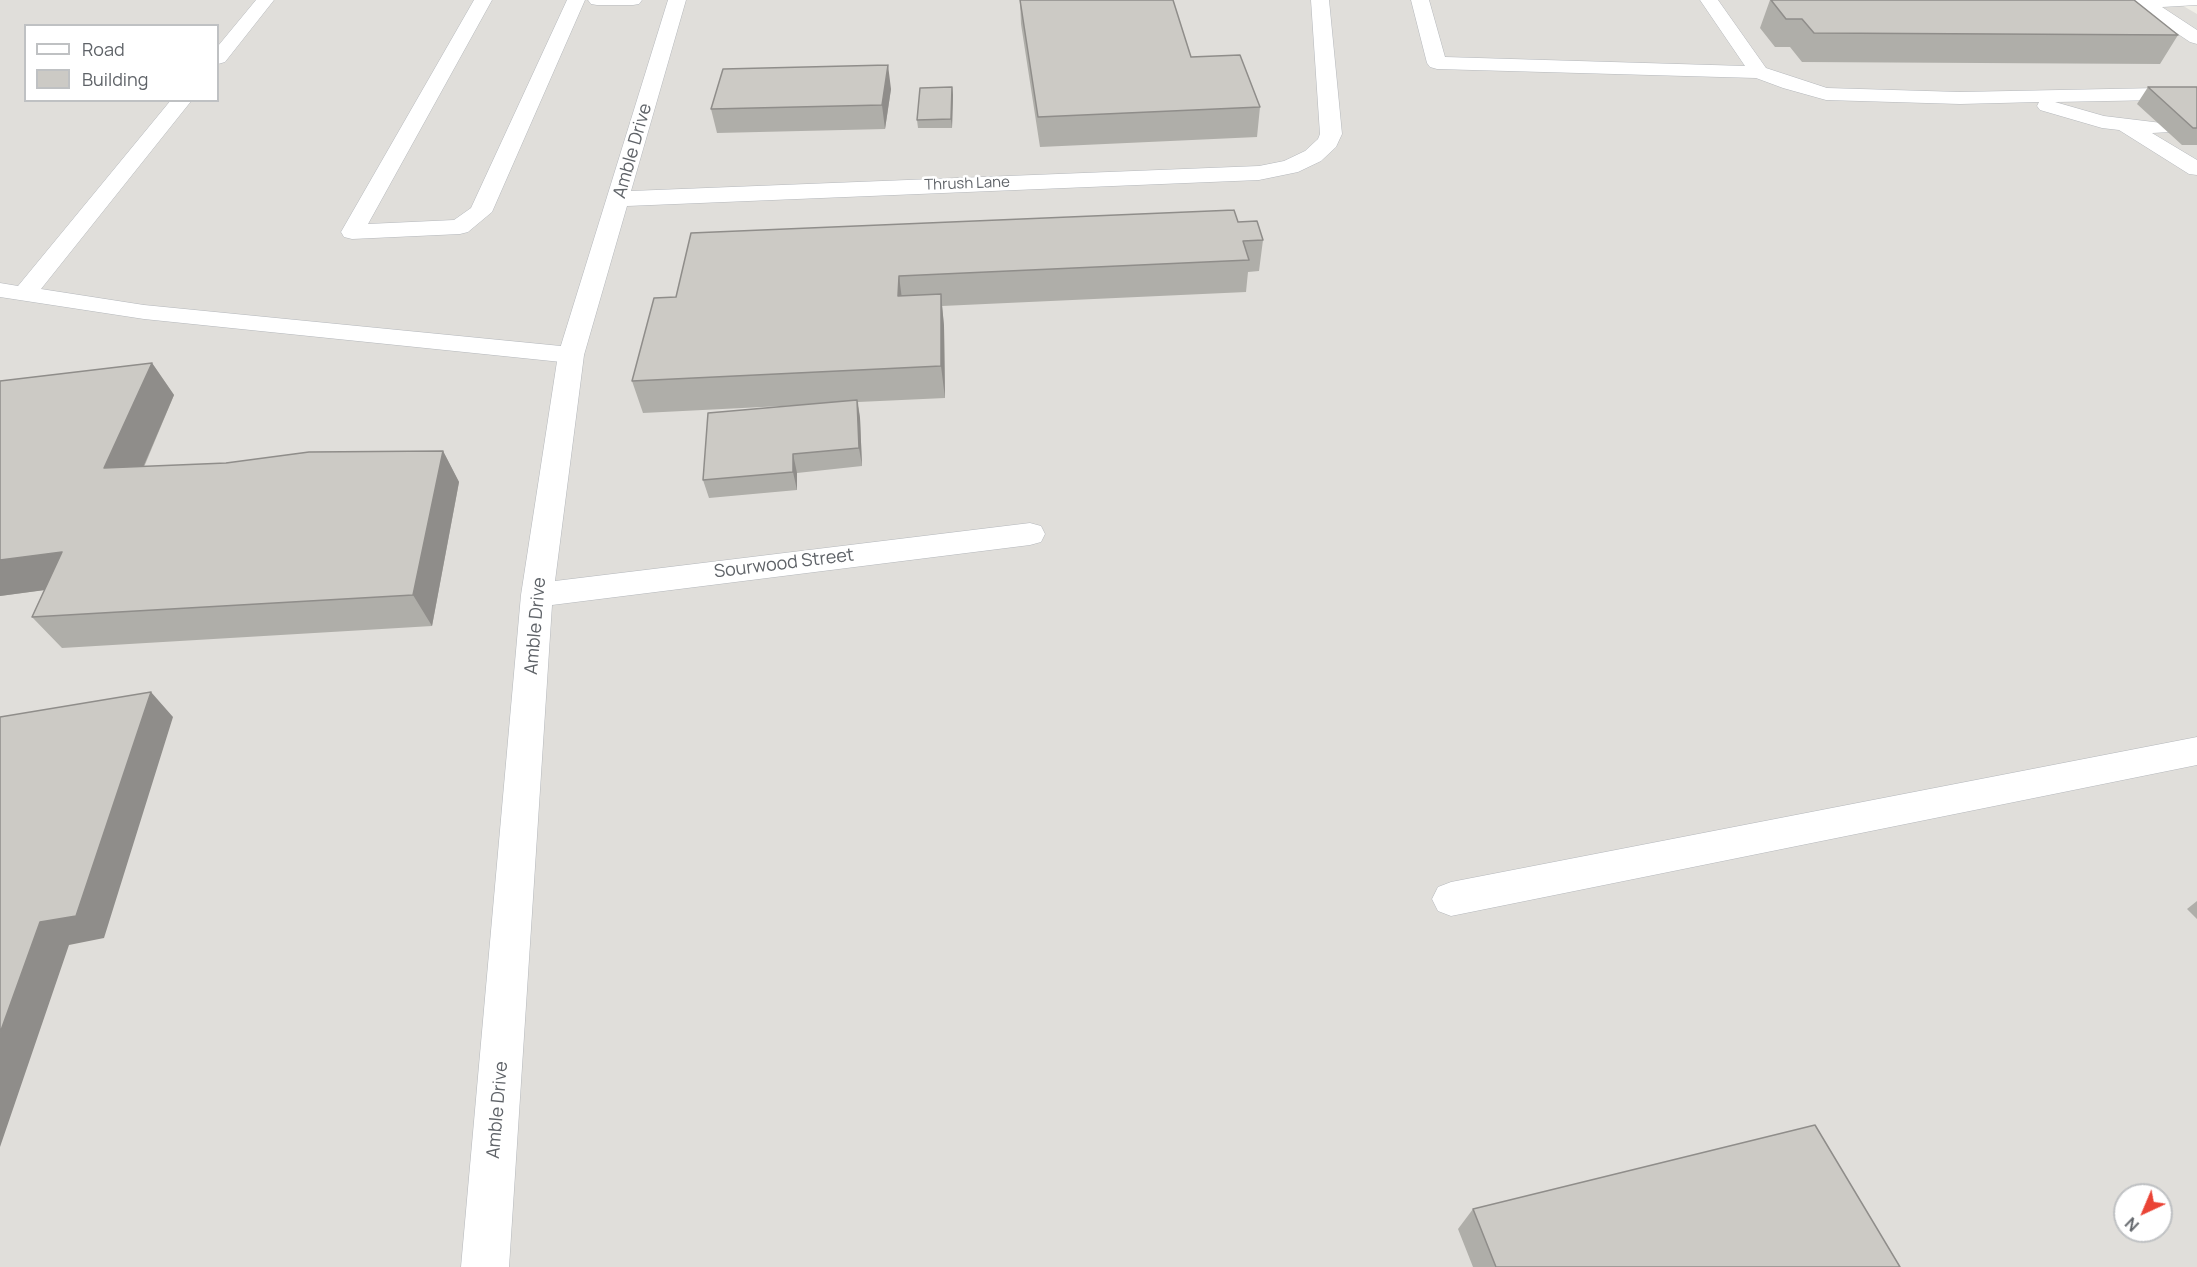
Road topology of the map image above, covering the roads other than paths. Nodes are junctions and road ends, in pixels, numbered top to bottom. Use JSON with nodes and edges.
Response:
{"nodes":[{"id":1,"x":265,"y":0,"type":"edge"},
{"id":2,"x":483,"y":0,"type":"edge"},
{"id":3,"x":576,"y":0,"type":"edge"},
{"id":4,"x":597,"y":0,"type":"edge"},
{"id":5,"x":633,"y":0,"type":"edge"},
{"id":6,"x":677,"y":0,"type":"edge"},
{"id":7,"x":1320,"y":0,"type":"edge"},
{"id":8,"x":1420,"y":0,"type":"edge"},
{"id":9,"x":1709,"y":0,"type":"edge"},
{"id":10,"x":2043,"y":0,"type":"edge"},
{"id":11,"x":2197,"y":0,"type":"edge"},
{"id":12,"x":2141,"y":2,"type":"edge"},
{"id":13,"x":2197,"y":38,"type":"edge"},
{"id":14,"x":219,"y":57,"type":"edge"},
{"id":15,"x":1759,"y":72,"type":"junction"},
{"id":16,"x":2197,"y":96,"type":"edge"},
{"id":17,"x":2015,"y":97,"type":"junction"},
{"id":18,"x":181,"y":102,"type":"edge"},
{"id":19,"x":2121,"y":124,"type":"junction"},
{"id":20,"x":2163,"y":128,"type":"edge"},
{"id":21,"x":2197,"y":169,"type":"edge"},
{"id":22,"x":618,"y":199,"type":"junction"},
{"id":23,"x":0,"y":290,"type":"edge"},
{"id":24,"x":25,"y":293,"type":"junction"},
{"id":25,"x":572,"y":355,"type":"junction"},
{"id":26,"x":1030,"y":534,"type":"dead end"},
{"id":27,"x":537,"y":594,"type":"junction"},
{"id":28,"x":2197,"y":751,"type":"edge"},
{"id":29,"x":1451,"y":899,"type":"dead end"},
{"id":30,"x":485,"y":1267,"type":"edge"}],
"edges":[{"from":1,"to":14,"type":"lane"},
{"from":2,"to":3,"type":"lane"},
{"from":4,"to":5,"type":"lane"},
{"from":6,"to":22,"type":"street","name":"Amble Drive"},
{"from":7,"to":22,"type":"street","name":"Thrush Lane"},
{"from":8,"to":15,"type":"lane"},
{"from":9,"to":15,"type":"lane"},
{"from":10,"to":12,"type":"lane"},
{"from":11,"to":12,"type":"lane"},
{"from":12,"to":13,"type":"lane"},
{"from":15,"to":17,"type":"lane"},
{"from":16,"to":17,"type":"lane"},
{"from":17,"to":19,"type":"lane"},
{"from":18,"to":24,"type":"lane"},
{"from":19,"to":20,"type":"lane"},
{"from":19,"to":21,"type":"lane"},
{"from":22,"to":25,"type":"street","name":"Amble Drive"},
{"from":23,"to":24,"type":"lane"},
{"from":24,"to":25,"type":"lane"},
{"from":25,"to":27,"type":"street","name":"Amble Drive"},
{"from":26,"to":27,"type":"street","name":"Sourwood Street"},
{"from":27,"to":30,"type":"street","name":"Amble Drive"},
{"from":28,"to":29,"type":"lane"}]}
